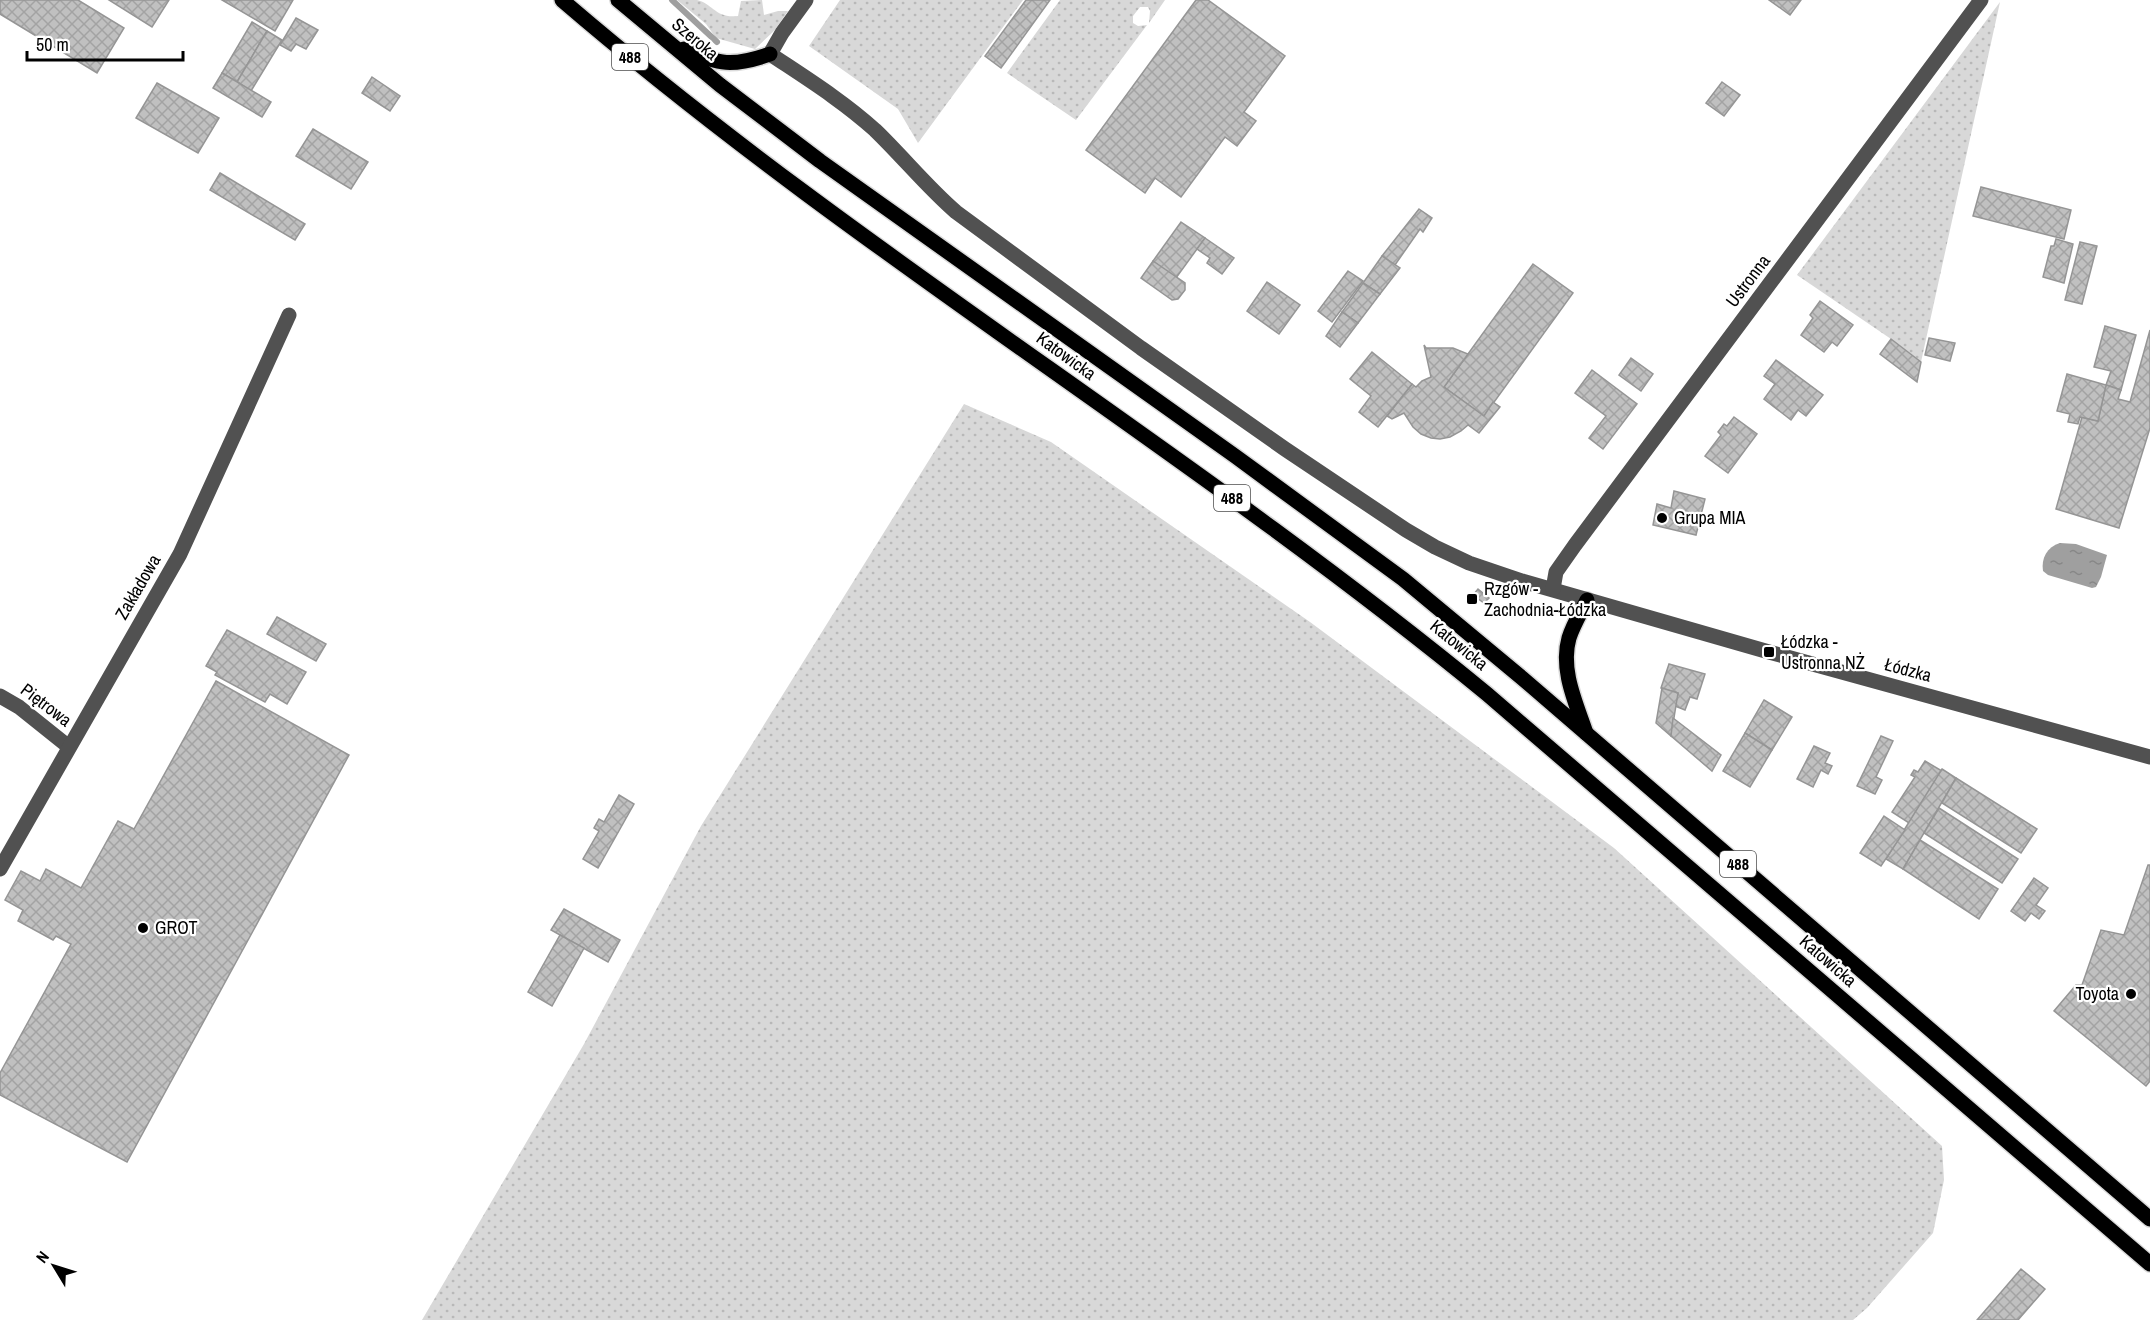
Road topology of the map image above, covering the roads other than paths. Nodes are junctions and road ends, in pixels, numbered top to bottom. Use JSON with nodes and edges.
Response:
{"nodes":[{"id":1,"x":562,"y":0,"type":"edge"},
{"id":2,"x":618,"y":0,"type":"edge"},
{"id":3,"x":806,"y":0,"type":"edge"},
{"id":4,"x":1981,"y":0,"type":"edge"},
{"id":5,"x":666,"y":41,"type":"junction"},
{"id":6,"x":770,"y":54,"type":"junction"},
{"id":7,"x":720,"y":86,"type":"joint"},
{"id":8,"x":289,"y":315,"type":"dead end"},
{"id":9,"x":1553,"y":589,"type":"junction"},
{"id":10,"x":1587,"y":600,"type":"junction"},
{"id":11,"x":0,"y":696,"type":"edge"},
{"id":12,"x":1586,"y":733,"type":"junction"},
{"id":13,"x":69,"y":747,"type":"junction"},
{"id":14,"x":2150,"y":757,"type":"edge"},
{"id":15,"x":0,"y":868,"type":"edge"},
{"id":16,"x":2150,"y":1219,"type":"edge"},
{"id":17,"x":2150,"y":1264,"type":"edge"}],
"edges":[{"from":1,"to":17,"type":"main road","name":"Katowicka","number":"488"},
{"from":2,"to":5,"type":"main road","name":"Szeroka","number":"488"},
{"from":3,"to":6,"type":"street"},
{"from":4,"to":9,"type":"street","name":"Ustronna"},
{"from":5,"to":6,"type":"main road"},
{"from":5,"to":7,"type":"main road","name":"Szeroka","number":"488"},
{"from":6,"to":9,"type":"street","name":"Łódzka"},
{"from":7,"to":12,"type":"main road","name":"Katowicka","number":"488"},
{"from":8,"to":13,"type":"street","name":"Zakładowa"},
{"from":9,"to":10,"type":"street","name":"Łódzka"},
{"from":10,"to":12,"type":"main road"},
{"from":10,"to":14,"type":"street","name":"Łódzka"},
{"from":11,"to":13,"type":"street","name":"Piętrowa"},
{"from":12,"to":16,"type":"main road","name":"Katowicka","number":"488"},
{"from":13,"to":15,"type":"street","name":"Zakładowa"}]}
